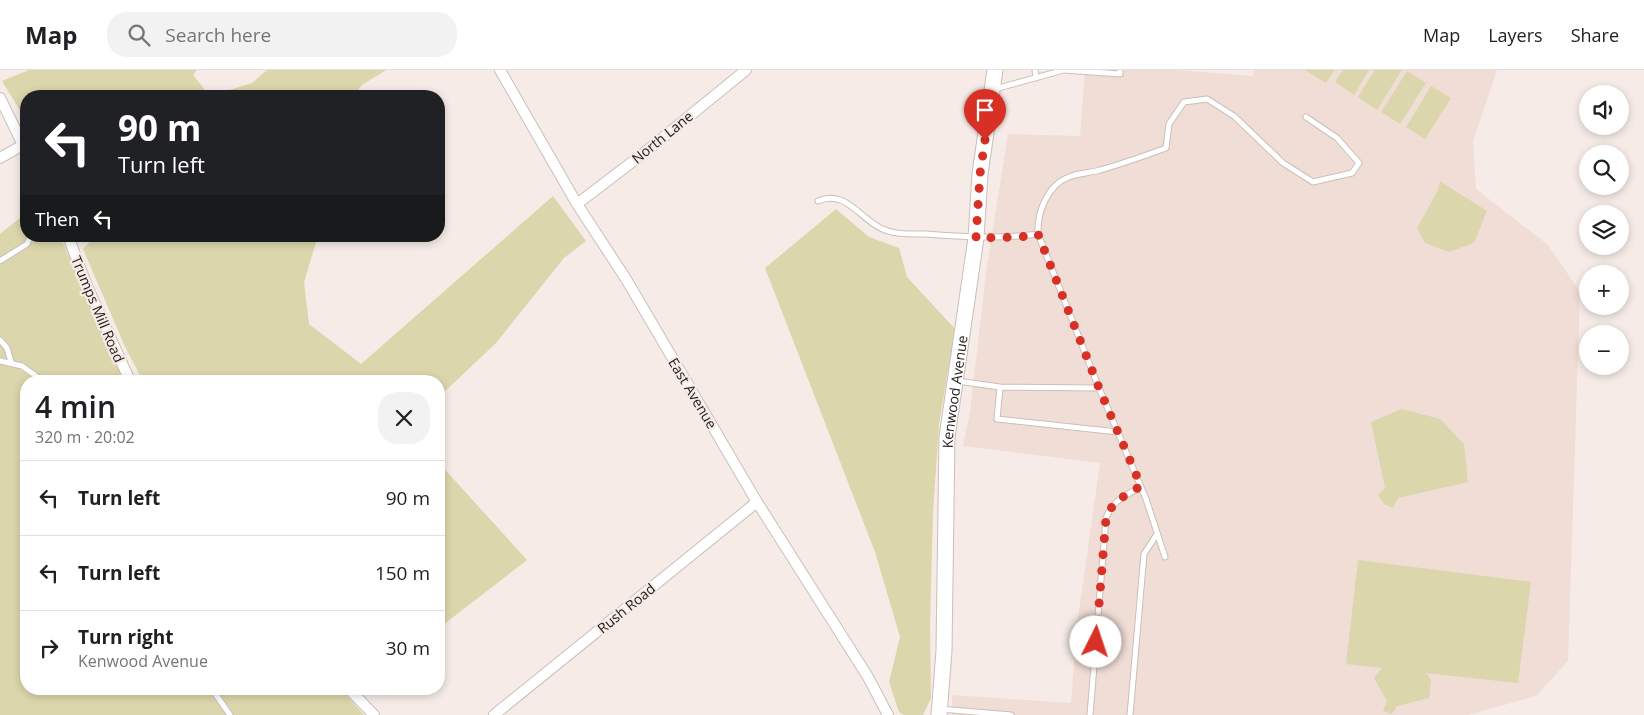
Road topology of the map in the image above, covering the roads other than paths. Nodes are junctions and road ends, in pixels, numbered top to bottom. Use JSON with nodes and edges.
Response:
{"nodes":[{"id":1,"x":500,"y":70,"type":"edge"},
{"id":2,"x":746,"y":70,"type":"edge"},
{"id":3,"x":995,"y":70,"type":"edge"},
{"id":4,"x":1035,"y":70,"type":"edge"},
{"id":5,"x":1120,"y":70,"type":"edge"},
{"id":6,"x":1036,"y":78,"type":"junction"},
{"id":7,"x":992,"y":90,"type":"junction"},
{"id":8,"x":0,"y":98,"type":"edge"},
{"id":9,"x":1306,"y":117,"type":"dead end"},
{"id":10,"x":20,"y":138,"type":"edge"},
{"id":11,"x":20,"y":150,"type":"edge"},
{"id":12,"x":0,"y":158,"type":"edge"},
{"id":13,"x":818,"y":201,"type":"dead end"},
{"id":14,"x":577,"y":204,"type":"junction"},
{"id":15,"x":1038,"y":234,"type":"junction"},
{"id":16,"x":976,"y":238,"type":"junction"},
{"id":17,"x":28,"y":242,"type":"edge"},
{"id":18,"x":70,"y":242,"type":"edge"},
{"id":19,"x":0,"y":261,"type":"edge"},
{"id":20,"x":0,"y":340,"type":"edge"},
{"id":21,"x":0,"y":360,"type":"edge"},
{"id":22,"x":11,"y":362,"type":"junction"},
{"id":23,"x":35,"y":375,"type":"edge"},
{"id":24,"x":127,"y":375,"type":"edge"},
{"id":25,"x":954,"y":380,"type":"junction"},
{"id":26,"x":1000,"y":387,"type":"junction"},
{"id":27,"x":1099,"y":388,"type":"junction"},
{"id":28,"x":1118,"y":432,"type":"junction"},
{"id":29,"x":1141,"y":486,"type":"junction"},
{"id":30,"x":757,"y":502,"type":"junction"},
{"id":31,"x":1157,"y":534,"type":"junction"},
{"id":32,"x":1165,"y":557,"type":"dead end"},
{"id":33,"x":216,"y":695,"type":"edge"},
{"id":34,"x":355,"y":695,"type":"edge"},
{"id":35,"x":939,"y":712,"type":"edge"},
{"id":36,"x":230,"y":715,"type":"edge"},
{"id":37,"x":374,"y":715,"type":"edge"},
{"id":38,"x":494,"y":715,"type":"edge"},
{"id":39,"x":888,"y":715,"type":"edge"},
{"id":40,"x":1011,"y":715,"type":"edge"},
{"id":41,"x":1090,"y":715,"type":"edge"},
{"id":42,"x":1130,"y":715,"type":"edge"}],
"edges":[{"from":1,"to":14,"type":"street","name":"East Avenue"},
{"from":2,"to":14,"type":"street","name":"North Lane"},
{"from":3,"to":7,"type":"main road","name":"Kenwood Avenue"},
{"from":4,"to":6,"type":"lane"},
{"from":5,"to":6,"type":"lane"},
{"from":6,"to":7,"type":"lane"},
{"from":7,"to":16,"type":"main road","name":"Kenwood Avenue"},
{"from":8,"to":10,"type":"street"},
{"from":9,"to":15,"type":"lane"},
{"from":11,"to":12,"type":"street"},
{"from":13,"to":16,"type":"lane"},
{"from":14,"to":30,"type":"street","name":"East Avenue"},
{"from":15,"to":16,"type":"lane"},
{"from":15,"to":27,"type":"lane"},
{"from":16,"to":25,"type":"main road","name":"Kenwood Avenue"},
{"from":17,"to":19,"type":"lane"},
{"from":18,"to":24,"type":"street","name":"Trumps Mill Road"},
{"from":20,"to":22,"type":"lane"},
{"from":21,"to":22,"type":"lane"},
{"from":22,"to":23,"type":"lane"},
{"from":25,"to":26,"type":"lane"},
{"from":25,"to":35,"type":"main road","name":"Kenwood Avenue"},
{"from":26,"to":27,"type":"lane"},
{"from":26,"to":28,"type":"lane"},
{"from":27,"to":28,"type":"lane"},
{"from":28,"to":29,"type":"lane"},
{"from":29,"to":31,"type":"lane"},
{"from":29,"to":41,"type":"lane"},
{"from":30,"to":38,"type":"street","name":"Rush Road"},
{"from":30,"to":39,"type":"street","name":"East Avenue"},
{"from":31,"to":32,"type":"lane"},
{"from":31,"to":42,"type":"lane"},
{"from":33,"to":36,"type":"lane"},
{"from":34,"to":37,"type":"street"},
{"from":35,"to":40,"type":"lane"}]}
